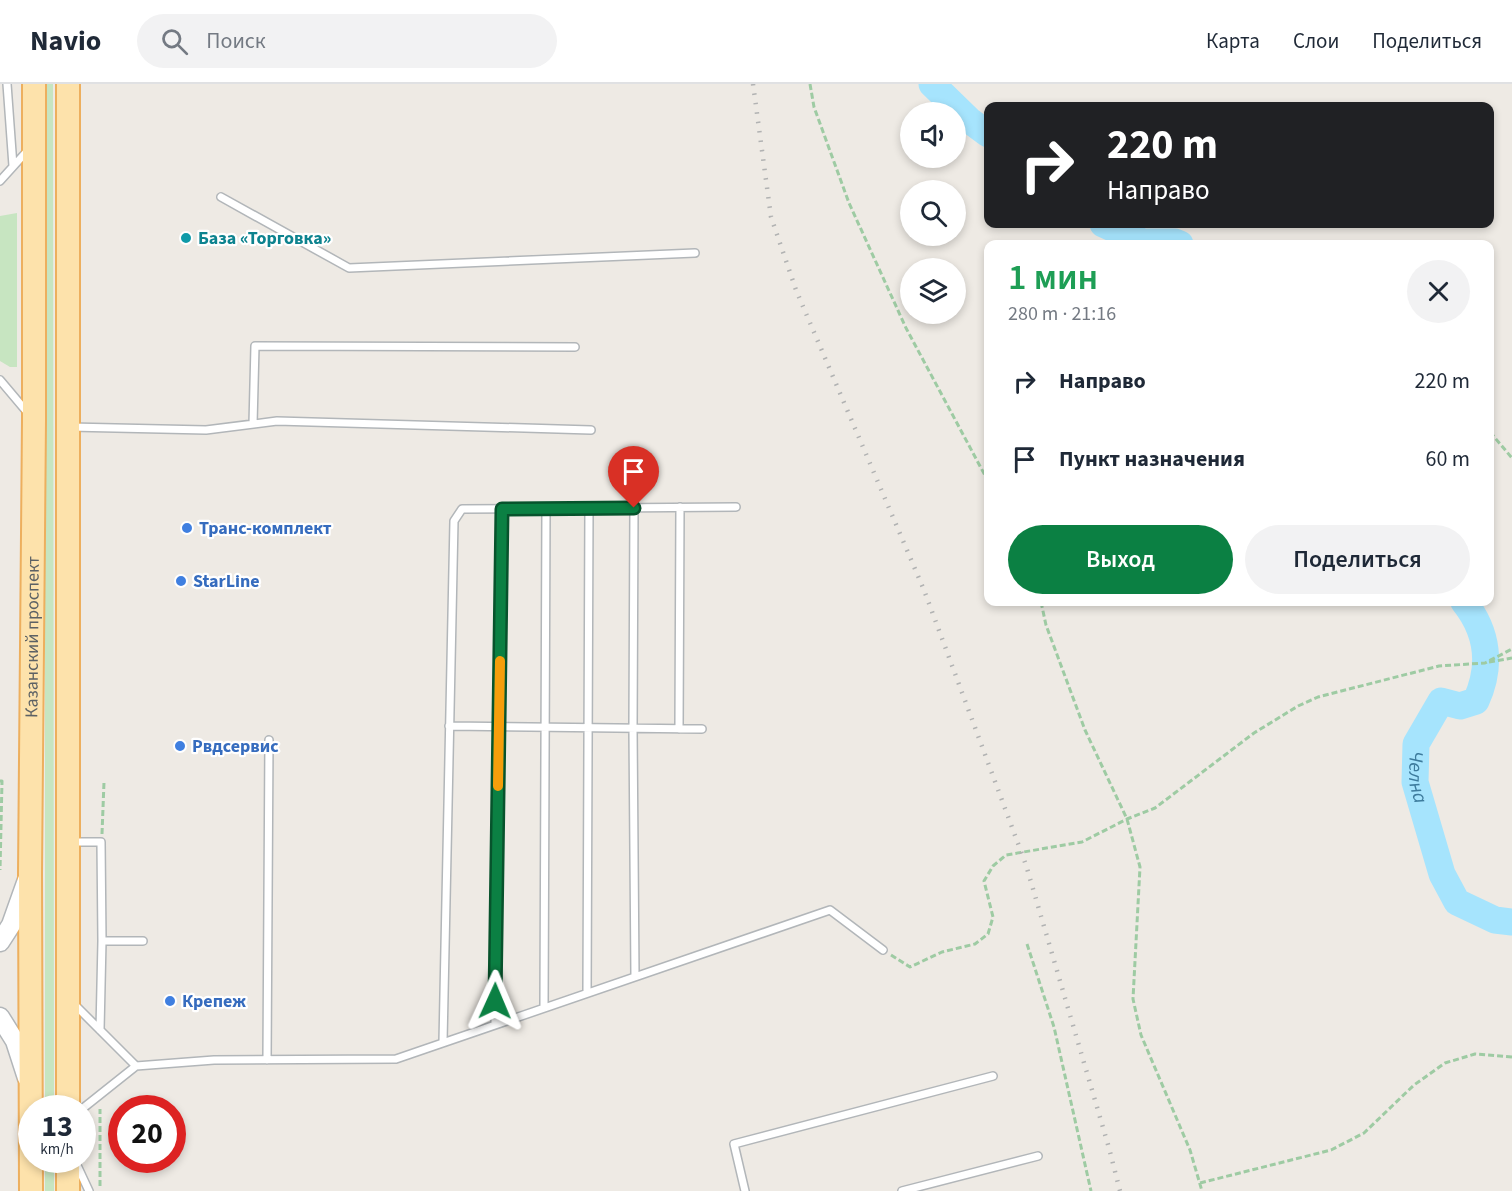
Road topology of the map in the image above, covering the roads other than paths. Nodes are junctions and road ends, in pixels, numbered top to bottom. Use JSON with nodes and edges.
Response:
{"nodes":[{"id":1,"x":8,"y":84,"type":"edge"},
{"id":2,"x":34,"y":84,"type":"edge"},
{"id":3,"x":68,"y":84,"type":"edge"},
{"id":4,"x":34,"y":142,"type":"junction"},
{"id":5,"x":14,"y":166,"type":"junction"},
{"id":6,"x":0,"y":181,"type":"edge"},
{"id":7,"x":221,"y":196,"type":"dead end"},
{"id":8,"x":695,"y":252,"type":"dead end"},
{"id":9,"x":575,"y":347,"type":"dead end"},
{"id":10,"x":0,"y":380,"type":"edge"},
{"id":11,"x":34,"y":421,"type":"junction"},
{"id":12,"x":253,"y":424,"type":"junction"},
{"id":13,"x":68,"y":427,"type":"junction"},
{"id":14,"x":591,"y":430,"type":"dead end"},
{"id":15,"x":680,"y":507,"type":"junction"},
{"id":16,"x":736,"y":507,"type":"dead end"},
{"id":17,"x":589,"y":508,"type":"junction"},
{"id":18,"x":634,"y":508,"type":"junction"},
{"id":19,"x":502,"y":509,"type":"junction"},
{"id":20,"x":546,"y":509,"type":"junction"},
{"id":21,"x":449,"y":726,"type":"junction"},
{"id":22,"x":499,"y":726,"type":"junction"},
{"id":23,"x":545,"y":727,"type":"junction"},
{"id":24,"x":588,"y":727,"type":"junction"},
{"id":25,"x":633,"y":728,"type":"junction"},
{"id":26,"x":679,"y":729,"type":"junction"},
{"id":27,"x":702,"y":729,"type":"dead end"},
{"id":28,"x":269,"y":740,"type":"dead end"},
{"id":29,"x":68,"y":842,"type":"junction"},
{"id":30,"x":30,"y":873,"type":"junction"},
{"id":31,"x":102,"y":941,"type":"junction"},
{"id":32,"x":143,"y":941,"type":"dead end"},
{"id":33,"x":0,"y":942,"type":"edge"},
{"id":34,"x":883,"y":950,"type":"road end"},
{"id":35,"x":635,"y":976,"type":"junction"},
{"id":36,"x":587,"y":993,"type":"junction"},
{"id":37,"x":68,"y":998,"type":"junction"},
{"id":38,"x":544,"y":1007,"type":"junction"},
{"id":39,"x":0,"y":1017,"type":"edge"},
{"id":40,"x":495,"y":1024,"type":"junction"},
{"id":41,"x":100,"y":1030,"type":"junction"},
{"id":42,"x":443,"y":1042,"type":"junction"},
{"id":43,"x":267,"y":1060,"type":"junction"},
{"id":44,"x":136,"y":1066,"type":"junction"},
{"id":45,"x":993,"y":1076,"type":"dead end"},
{"id":46,"x":31,"y":1088,"type":"junction"},
{"id":47,"x":68,"y":1095,"type":"edge"},
{"id":48,"x":96,"y":1098,"type":"edge"},
{"id":49,"x":1038,"y":1156,"type":"dead end"},
{"id":50,"x":68,"y":1173,"type":"edge"},
{"id":51,"x":81,"y":1173,"type":"edge"},
{"id":52,"x":31,"y":1191,"type":"edge"},
{"id":53,"x":68,"y":1191,"type":"edge"},
{"id":54,"x":90,"y":1191,"type":"edge"},
{"id":55,"x":745,"y":1191,"type":"edge"},
{"id":56,"x":902,"y":1191,"type":"edge"}],
"edges":[{"from":1,"to":5,"type":"lane"},
{"from":2,"to":4,"type":"main road","name":"Казанский проспект"},
{"from":3,"to":13,"type":"main road","name":"Казанский проспект"},
{"from":4,"to":5,"type":"lane"},
{"from":4,"to":11,"type":"main road","name":"Казанский проспект"},
{"from":5,"to":6,"type":"lane"},
{"from":7,"to":8,"type":"lane"},
{"from":9,"to":12,"type":"lane"},
{"from":10,"to":11,"type":"lane"},
{"from":11,"to":30,"type":"main road","name":"Казанский проспект"},
{"from":12,"to":13,"type":"lane"},
{"from":12,"to":14,"type":"lane"},
{"from":13,"to":29,"type":"main road","name":"Казанский проспект"},
{"from":15,"to":16,"type":"lane"},
{"from":15,"to":18,"type":"lane"},
{"from":15,"to":26,"type":"lane"},
{"from":17,"to":18,"type":"lane"},
{"from":17,"to":20,"type":"lane"},
{"from":17,"to":24,"type":"lane"},
{"from":18,"to":25,"type":"lane"},
{"from":19,"to":20,"type":"lane"},
{"from":19,"to":21,"type":"lane"},
{"from":19,"to":22,"type":"lane"},
{"from":20,"to":23,"type":"lane"},
{"from":21,"to":22,"type":"lane"},
{"from":21,"to":42,"type":"lane"},
{"from":22,"to":23,"type":"lane"},
{"from":22,"to":40,"type":"lane"},
{"from":23,"to":24,"type":"lane"},
{"from":23,"to":38,"type":"lane"},
{"from":24,"to":25,"type":"lane"},
{"from":24,"to":36,"type":"lane"},
{"from":25,"to":26,"type":"lane"},
{"from":25,"to":35,"type":"lane"},
{"from":26,"to":27,"type":"lane"},
{"from":28,"to":43,"type":"lane"},
{"from":29,"to":31,"type":"lane"},
{"from":29,"to":37,"type":"main road","name":"Казанский проспект"},
{"from":30,"to":33,"type":"street"},
{"from":30,"to":46,"type":"main road","name":"Казанский проспект"},
{"from":31,"to":32,"type":"lane"},
{"from":31,"to":41,"type":"lane"},
{"from":34,"to":35,"type":"lane"},
{"from":35,"to":36,"type":"lane"},
{"from":36,"to":38,"type":"lane"},
{"from":37,"to":41,"type":"lane"},
{"from":37,"to":47,"type":"main road","name":"Казанский проспект"},
{"from":38,"to":40,"type":"lane"},
{"from":39,"to":46,"type":"street"},
{"from":40,"to":42,"type":"lane"},
{"from":41,"to":44,"type":"lane"},
{"from":42,"to":43,"type":"lane"},
{"from":43,"to":44,"type":"lane"},
{"from":44,"to":48,"type":"lane"},
{"from":45,"to":55,"type":"lane"},
{"from":46,"to":52,"type":"main road","name":"Казанский проспект"},
{"from":49,"to":56,"type":"lane"},
{"from":50,"to":53,"type":"main road"},
{"from":51,"to":54,"type":"lane"}]}
